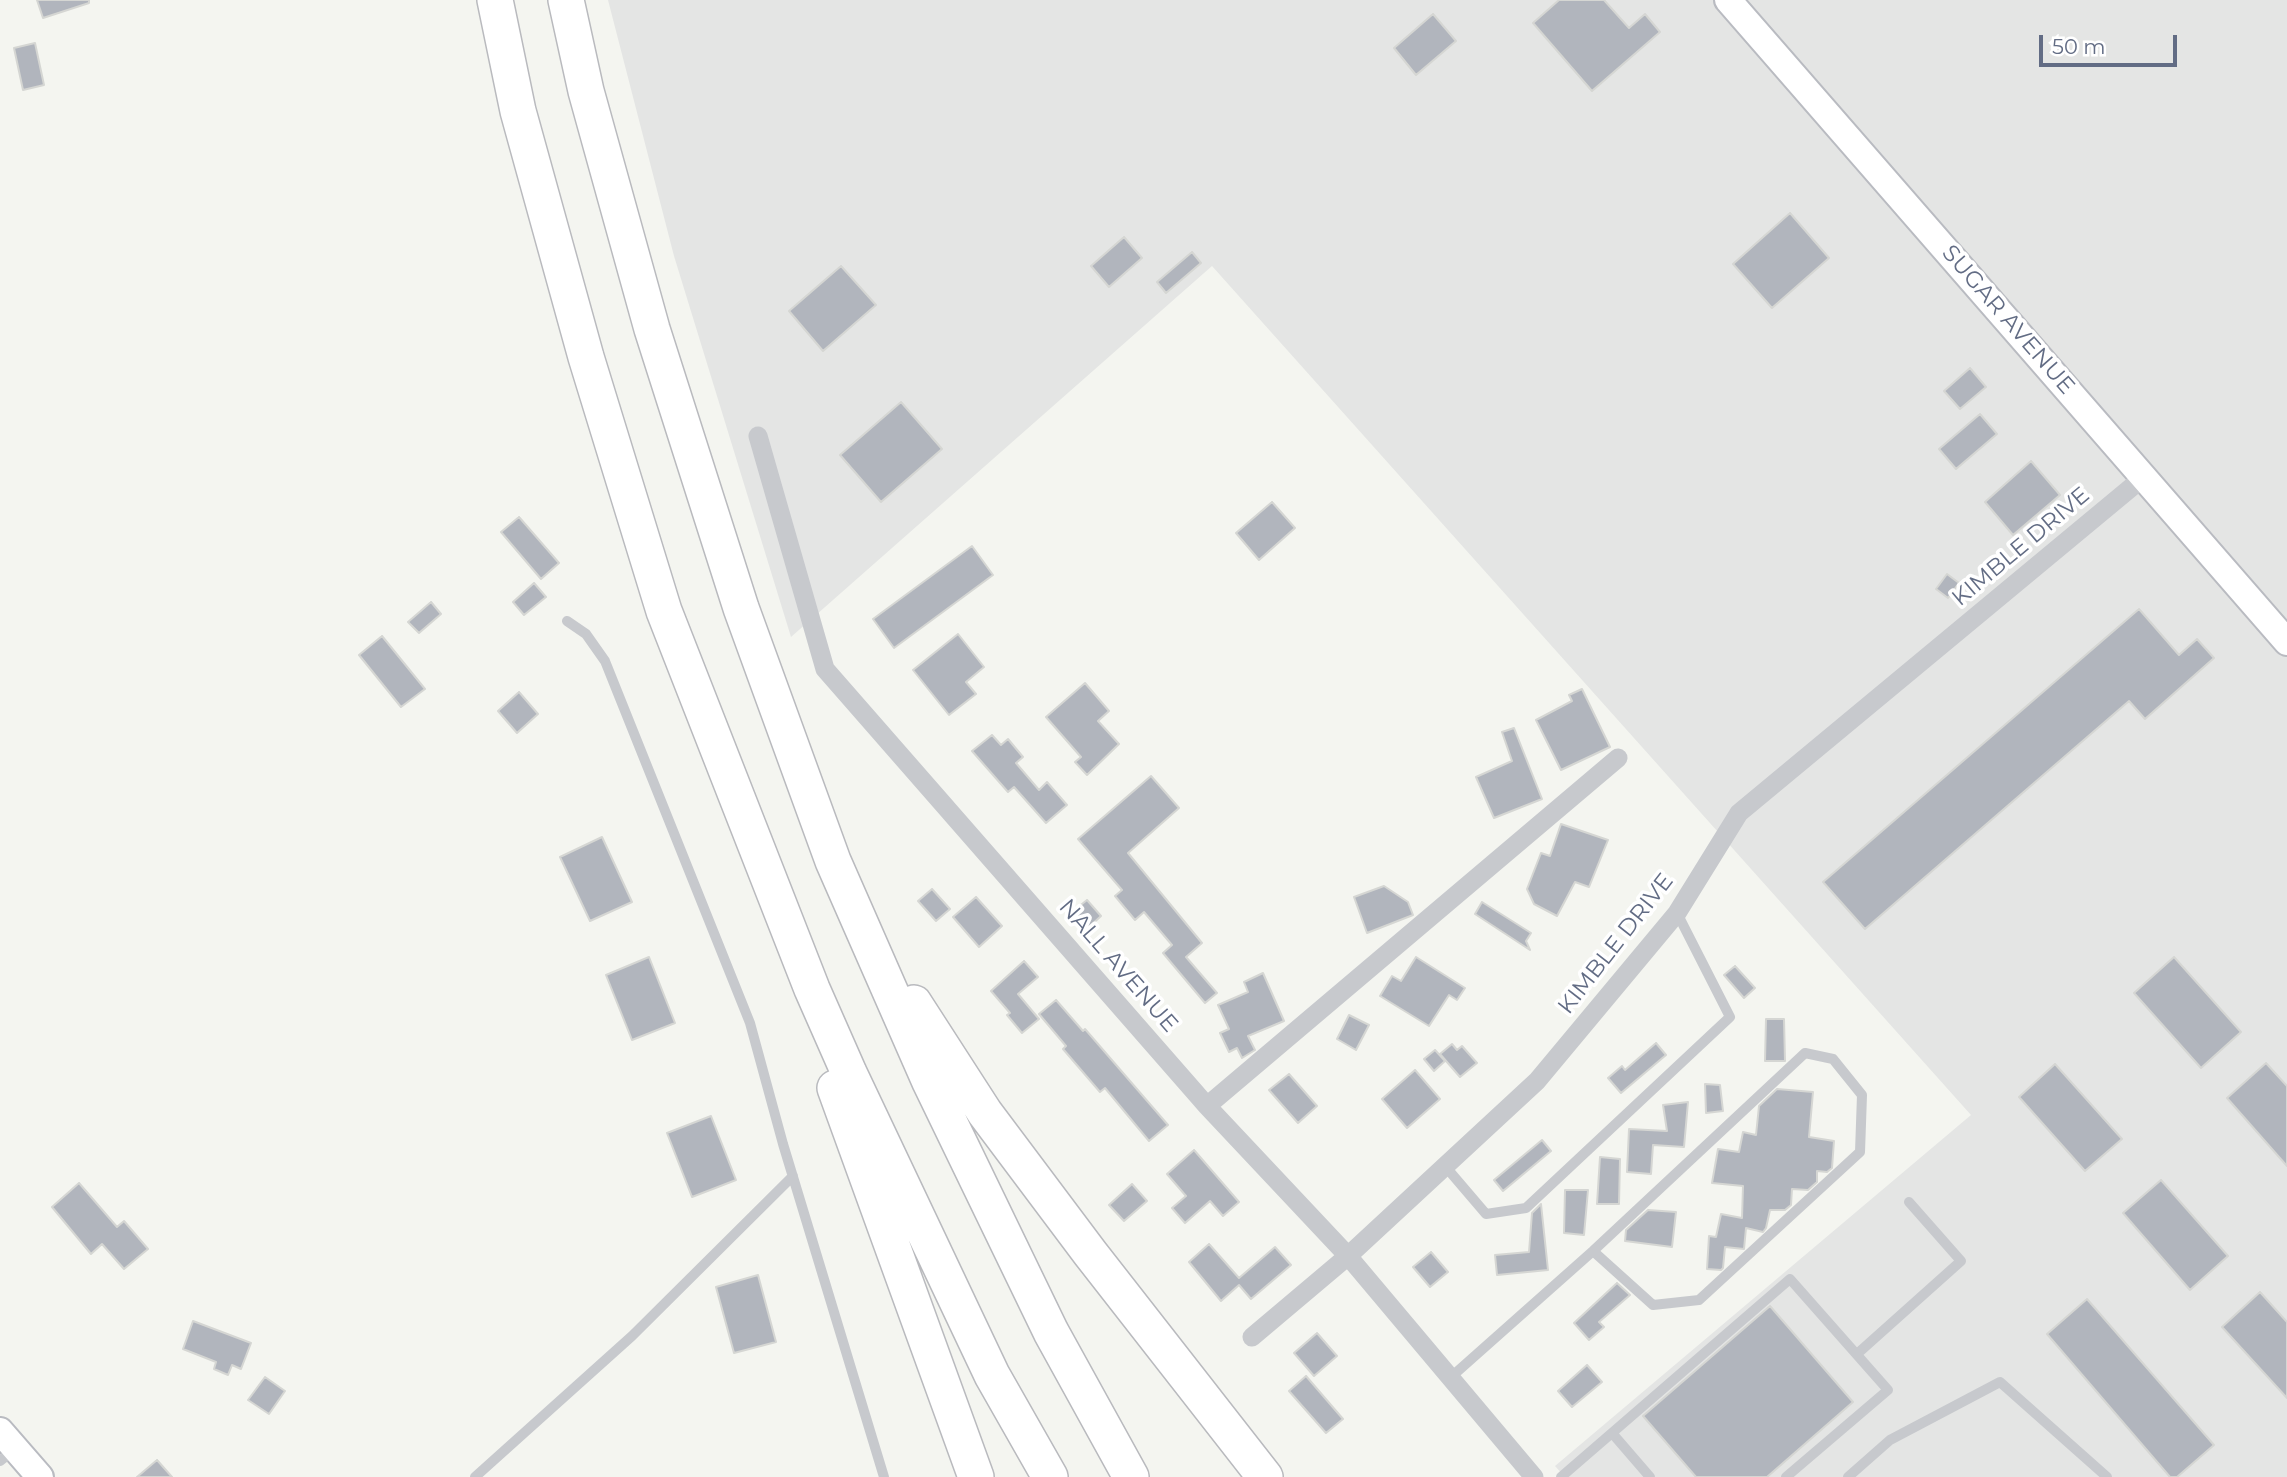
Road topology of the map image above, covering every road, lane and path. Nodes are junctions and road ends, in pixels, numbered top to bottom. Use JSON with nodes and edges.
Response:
{"nodes":[{"id":1,"x":495,"y":0,"type":"edge"},
{"id":2,"x":566,"y":0,"type":"edge"},
{"id":3,"x":1728,"y":0,"type":"edge"},
{"id":4,"x":758,"y":436,"type":"dead end"},
{"id":5,"x":2145,"y":476,"type":"junction"},
{"id":6,"x":741,"y":608,"type":"junction"},
{"id":7,"x":566,"y":621,"type":"dead end"},
{"id":8,"x":2287,"y":642,"type":"edge"},
{"id":9,"x":1618,"y":758,"type":"dead end"},
{"id":10,"x":1678,"y":914,"type":"junction"},
{"id":11,"x":812,"y":989,"type":"junction"},
{"id":12,"x":1208,"y":1106,"type":"junction"},
{"id":13,"x":1445,"y":1166,"type":"junction"},
{"id":14,"x":793,"y":1176,"type":"junction"},
{"id":15,"x":1909,"y":1202,"type":"dead end"},
{"id":16,"x":1593,"y":1251,"type":"junction"},
{"id":17,"x":1348,"y":1256,"type":"junction"},
{"id":18,"x":1252,"y":1337,"type":"dead end"},
{"id":19,"x":1857,"y":1354,"type":"junction"},
{"id":20,"x":1450,"y":1378,"type":"junction"},
{"id":21,"x":1612,"y":1433,"type":"junction"},
{"id":22,"x":5,"y":1447,"type":"edge"},
{"id":23,"x":40,"y":1477,"type":"edge"},
{"id":24,"x":475,"y":1477,"type":"edge"},
{"id":25,"x":884,"y":1477,"type":"edge"},
{"id":26,"x":976,"y":1477,"type":"edge"},
{"id":27,"x":1050,"y":1477,"type":"edge"},
{"id":28,"x":1131,"y":1477,"type":"edge"},
{"id":29,"x":1265,"y":1477,"type":"edge"},
{"id":30,"x":1534,"y":1477,"type":"edge"},
{"id":31,"x":1560,"y":1477,"type":"edge"},
{"id":32,"x":1650,"y":1477,"type":"edge"},
{"id":33,"x":1786,"y":1477,"type":"edge"},
{"id":34,"x":1848,"y":1477,"type":"edge"},
{"id":35,"x":2107,"y":1477,"type":"edge"}],
"edges":[{"from":1,"to":11,"type":"highway"},
{"from":2,"to":6,"type":"highway"},
{"from":3,"to":5,"type":"main road","name":"SUGAR AVENUE"},
{"from":4,"to":12,"type":"street","name":"NALL AVENUE"},
{"from":5,"to":8,"type":"main road","name":"SUGAR AVENUE"},
{"from":5,"to":10,"type":"street","name":"KIMBLE DRIVE"},
{"from":6,"to":28,"type":"highway"},
{"from":6,"to":29,"type":"highway"},
{"from":7,"to":14,"type":"lane"},
{"from":9,"to":12,"type":"street"},
{"from":10,"to":13,"type":"street","name":"KIMBLE DRIVE"},
{"from":10,"to":13,"type":"lane"},
{"from":11,"to":26,"type":"highway"},
{"from":11,"to":27,"type":"highway"},
{"from":12,"to":17,"type":"street","name":"NALL AVENUE"},
{"from":13,"to":17,"type":"street","name":"KIMBLE DRIVE"},
{"from":14,"to":24,"type":"lane"},
{"from":14,"to":25,"type":"lane"},
{"from":15,"to":19,"type":"lane"},
{"from":16,"to":16,"type":"lane"},
{"from":16,"to":20,"type":"lane"},
{"from":17,"to":18,"type":"street","name":"KIMBLE DRIVE"},
{"from":17,"to":20,"type":"street","name":"NALL AVENUE"},
{"from":19,"to":21,"type":"lane"},
{"from":19,"to":33,"type":"lane"},
{"from":20,"to":30,"type":"street","name":"NALL AVENUE"},
{"from":21,"to":31,"type":"lane"},
{"from":21,"to":32,"type":"lane"},
{"from":22,"to":23,"type":"main road"},
{"from":34,"to":35,"type":"lane"}]}
